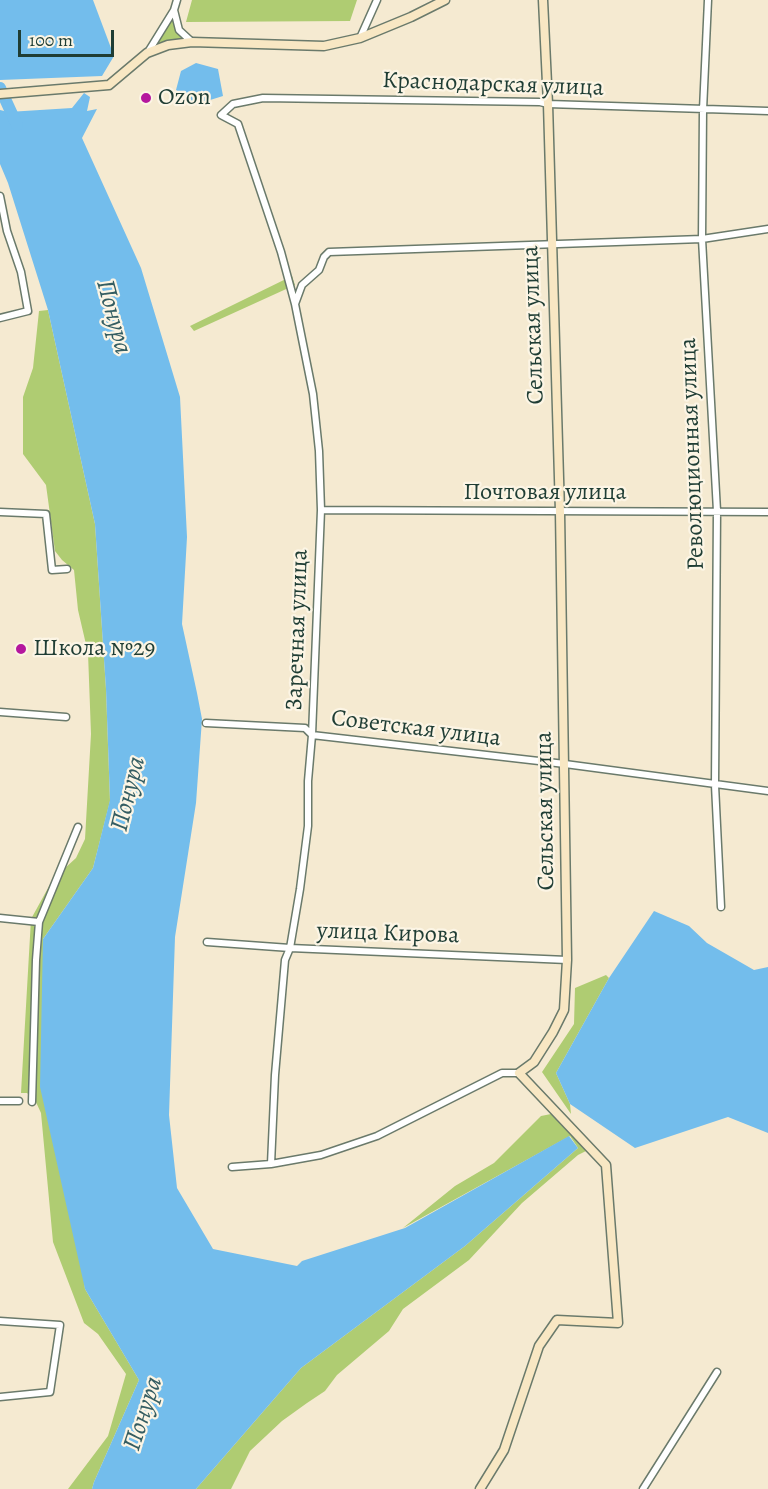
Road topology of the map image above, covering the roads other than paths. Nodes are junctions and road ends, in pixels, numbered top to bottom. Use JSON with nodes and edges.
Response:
{"nodes":[{"id":1,"x":177,"y":0,"type":"edge"},
{"id":2,"x":377,"y":0,"type":"edge"},
{"id":3,"x":445,"y":0,"type":"edge"},
{"id":4,"x":543,"y":0,"type":"edge"},
{"id":5,"x":708,"y":0,"type":"edge"},
{"id":6,"x":174,"y":10,"type":"junction"},
{"id":7,"x":360,"y":38,"type":"junction"},
{"id":8,"x":192,"y":42,"type":"junction"},
{"id":9,"x":147,"y":53,"type":"junction"},
{"id":10,"x":0,"y":94,"type":"edge"},
{"id":11,"x":548,"y":104,"type":"junction"},
{"id":12,"x":703,"y":110,"type":"junction"},
{"id":13,"x":768,"y":111,"type":"edge"},
{"id":14,"x":221,"y":115,"type":"joint"},
{"id":15,"x":0,"y":196,"type":"edge"},
{"id":16,"x":768,"y":229,"type":"edge"},
{"id":17,"x":702,"y":239,"type":"junction"},
{"id":18,"x":551,"y":244,"type":"junction"},
{"id":19,"x":295,"y":304,"type":"junction"},
{"id":20,"x":0,"y":318,"type":"edge"},
{"id":21,"x":321,"y":510,"type":"junction"},
{"id":22,"x":717,"y":511,"type":"junction"},
{"id":23,"x":0,"y":512,"type":"edge"},
{"id":24,"x":560,"y":512,"type":"junction"},
{"id":25,"x":768,"y":512,"type":"edge"},
{"id":26,"x":67,"y":569,"type":"dead end"},
{"id":27,"x":0,"y":712,"type":"edge"},
{"id":28,"x":66,"y":717,"type":"dead end"},
{"id":29,"x":206,"y":723,"type":"dead end"},
{"id":30,"x":312,"y":735,"type":"junction"},
{"id":31,"x":565,"y":765,"type":"junction"},
{"id":32,"x":715,"y":785,"type":"junction"},
{"id":33,"x":768,"y":791,"type":"edge"},
{"id":34,"x":78,"y":827,"type":"dead end"},
{"id":35,"x":721,"y":907,"type":"dead end"},
{"id":36,"x":0,"y":918,"type":"edge"},
{"id":37,"x":39,"y":922,"type":"junction"},
{"id":38,"x":207,"y":942,"type":"dead end"},
{"id":39,"x":290,"y":948,"type":"junction"},
{"id":40,"x":567,"y":960,"type":"junction"},
{"id":41,"x":519,"y":1073,"type":"junction"},
{"id":42,"x":0,"y":1101,"type":"edge"},
{"id":43,"x":19,"y":1101,"type":"dead end"},
{"id":44,"x":32,"y":1102,"type":"dead end"},
{"id":45,"x":271,"y":1164,"type":"junction"},
{"id":46,"x":232,"y":1167,"type":"dead end"},
{"id":47,"x":0,"y":1321,"type":"edge"},
{"id":48,"x":717,"y":1372,"type":"dead end"},
{"id":49,"x":0,"y":1397,"type":"edge"},
{"id":50,"x":480,"y":1489,"type":"edge"},
{"id":51,"x":643,"y":1489,"type":"edge"}],
"edges":[{"from":1,"to":6,"type":"street"},
{"from":2,"to":7,"type":"street"},
{"from":3,"to":7,"type":"street"},
{"from":4,"to":11,"type":"street","name":"Сельская улица"},
{"from":5,"to":12,"type":"street","name":"Революционная улица"},
{"from":6,"to":8,"type":"street"},
{"from":6,"to":9,"type":"street"},
{"from":7,"to":8,"type":"street"},
{"from":8,"to":9,"type":"street"},
{"from":9,"to":10,"type":"street"},
{"from":11,"to":12,"type":"street","name":"Краснодарская улица"},
{"from":11,"to":14,"type":"street","name":"Краснодарская улица"},
{"from":11,"to":18,"type":"street","name":"Сельская улица"},
{"from":12,"to":13,"type":"street","name":"Краснодарская улица"},
{"from":12,"to":17,"type":"street","name":"Революционная улица"},
{"from":14,"to":19,"type":"street","name":"Заречная улица"},
{"from":15,"to":20,"type":"street"},
{"from":16,"to":17,"type":"street"},
{"from":17,"to":18,"type":"street"},
{"from":17,"to":22,"type":"street","name":"Революционная улица"},
{"from":18,"to":19,"type":"street"},
{"from":18,"to":24,"type":"street","name":"Сельская улица"},
{"from":19,"to":21,"type":"street","name":"Заречная улица"},
{"from":21,"to":24,"type":"street","name":"Почтовая улица"},
{"from":21,"to":30,"type":"street","name":"Заречная улица"},
{"from":22,"to":24,"type":"street","name":"Почтовая улица"},
{"from":22,"to":25,"type":"street","name":"Почтовая улица"},
{"from":22,"to":32,"type":"street","name":"Революционная улица"},
{"from":23,"to":26,"type":"street"},
{"from":24,"to":31,"type":"street","name":"Сельская улица"},
{"from":27,"to":28,"type":"street"},
{"from":29,"to":30,"type":"street","name":"Советская улица"},
{"from":30,"to":31,"type":"street","name":"Советская улица"},
{"from":30,"to":39,"type":"street","name":"Заречная улица"},
{"from":31,"to":32,"type":"street","name":"Советская улица"},
{"from":31,"to":40,"type":"street","name":"Сельская улица"},
{"from":32,"to":33,"type":"street","name":"Советская улица"},
{"from":32,"to":35,"type":"street","name":"Революционная улица"},
{"from":34,"to":37,"type":"street"},
{"from":36,"to":37,"type":"street"},
{"from":37,"to":44,"type":"street"},
{"from":38,"to":39,"type":"street","name":"улица Кирова"},
{"from":39,"to":40,"type":"street","name":"улица Кирова"},
{"from":39,"to":45,"type":"street","name":"Заречная улица"},
{"from":40,"to":41,"type":"street","name":"Сельская улица"},
{"from":41,"to":45,"type":"street"},
{"from":41,"to":50,"type":"street"},
{"from":42,"to":43,"type":"street"},
{"from":45,"to":46,"type":"street"},
{"from":47,"to":49,"type":"street"},
{"from":48,"to":51,"type":"street"}]}
